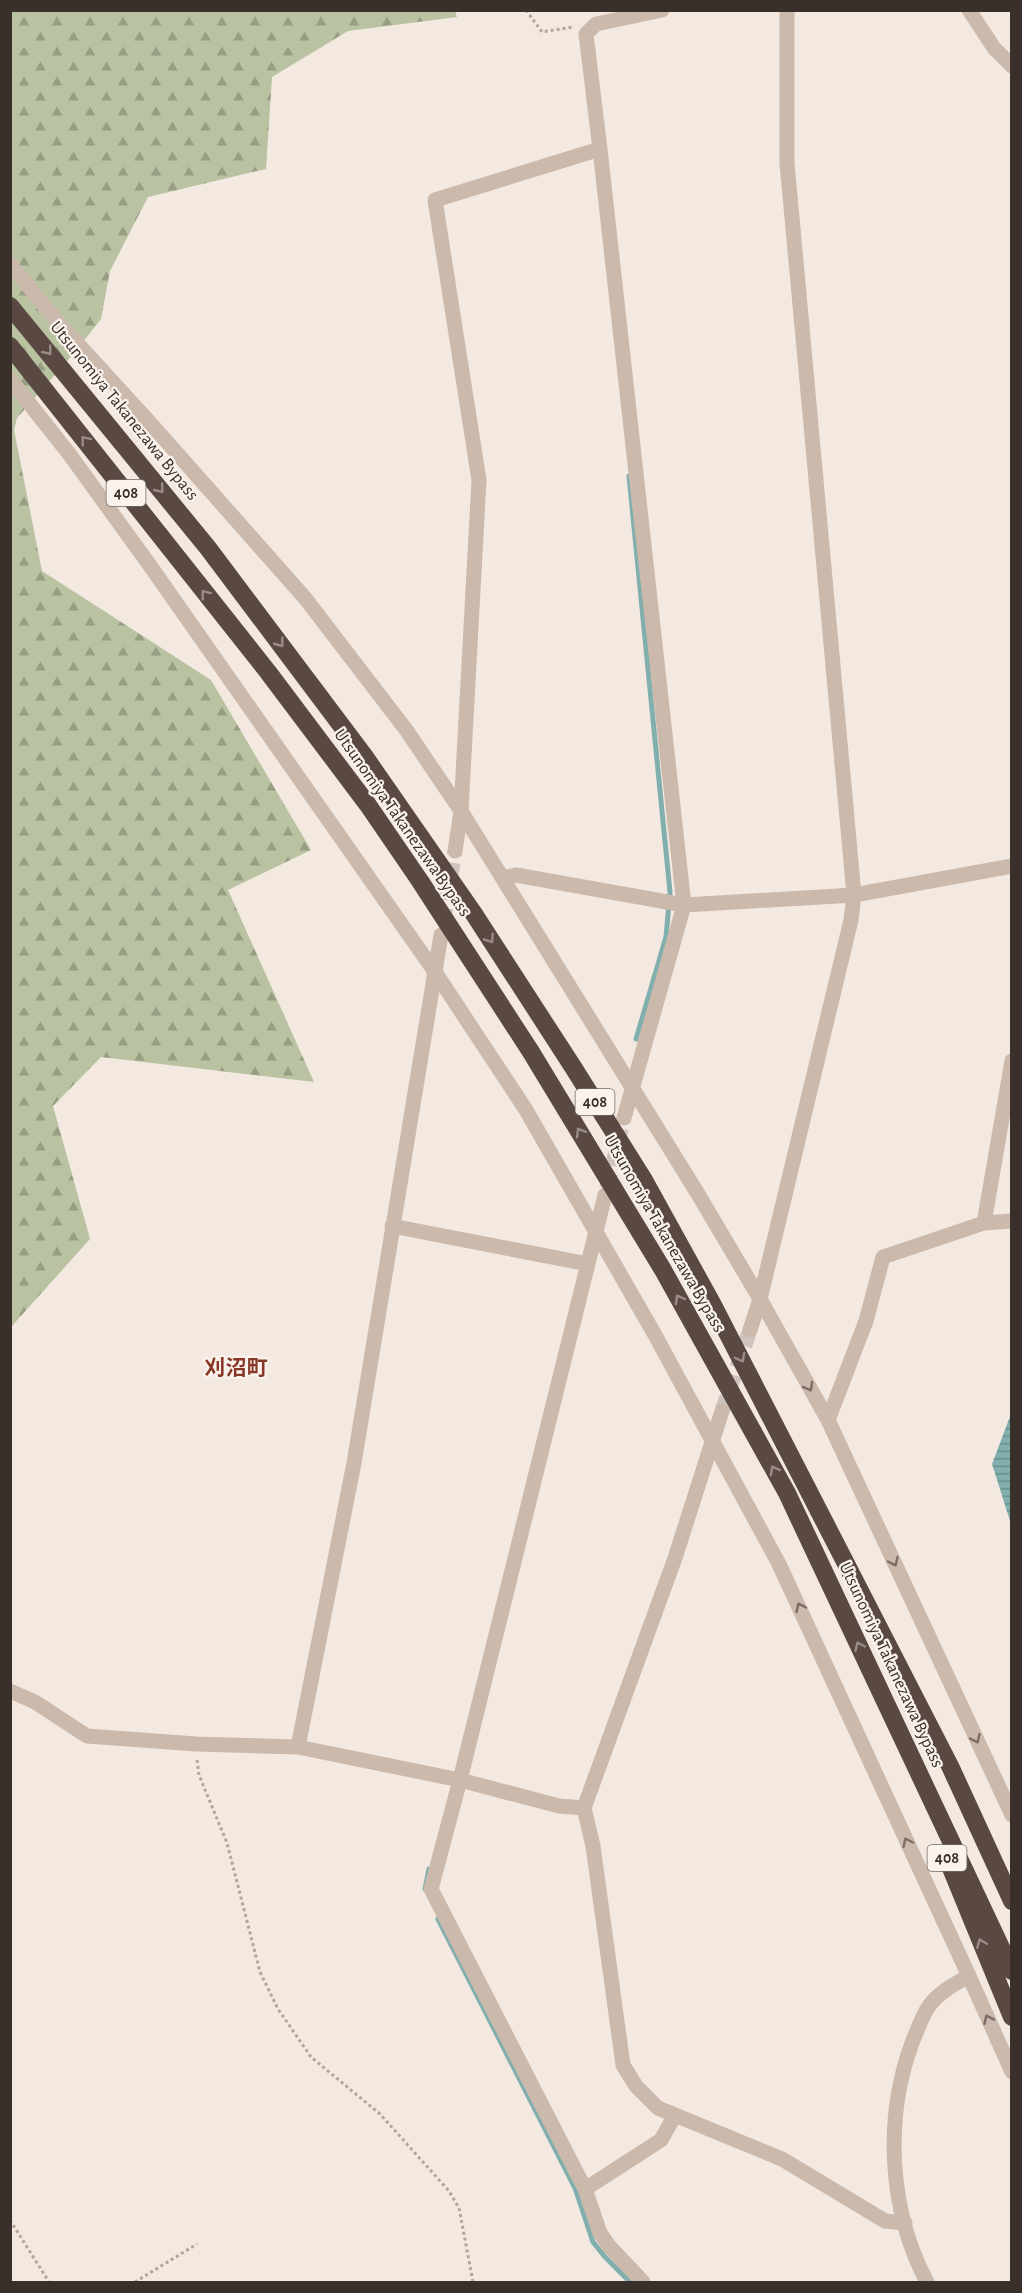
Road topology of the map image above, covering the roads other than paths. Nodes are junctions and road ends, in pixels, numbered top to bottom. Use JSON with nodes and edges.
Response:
{"nodes":[{"id":1,"x":662,"y":10,"type":"edge"},
{"id":2,"x":787,"y":10,"type":"edge"},
{"id":3,"x":969,"y":10,"type":"edge"},
{"id":4,"x":1011,"y":66,"type":"edge"},
{"id":5,"x":600,"y":149,"type":"junction"},
{"id":6,"x":10,"y":264,"type":"edge"},
{"id":7,"x":10,"y":306,"type":"edge"},
{"id":8,"x":10,"y":346,"type":"edge"},
{"id":9,"x":10,"y":380,"type":"edge"},
{"id":10,"x":461,"y":811,"type":"junction"},
{"id":11,"x":455,"y":851,"type":"tunnel mouth"},
{"id":12,"x":1011,"y":866,"type":"edge"},
{"id":13,"x":503,"y":878,"type":"junction"},
{"id":14,"x":854,"y":895,"type":"junction"},
{"id":15,"x":684,"y":905,"type":"junction"},
{"id":16,"x":441,"y":935,"type":"tunnel mouth"},
{"id":17,"x":435,"y":972,"type":"junction"},
{"id":18,"x":1011,"y":1061,"type":"edge"},
{"id":19,"x":631,"y":1088,"type":"junction"},
{"id":20,"x":624,"y":1118,"type":"tunnel mouth"},
{"id":21,"x":605,"y":1196,"type":"tunnel mouth"},
{"id":22,"x":1011,"y":1221,"type":"edge"},
{"id":23,"x":984,"y":1223,"type":"junction"},
{"id":24,"x":392,"y":1226,"type":"junction"},
{"id":25,"x":597,"y":1231,"type":"junction"},
{"id":26,"x":588,"y":1264,"type":"junction"},
{"id":27,"x":760,"y":1299,"type":"junction"},
{"id":28,"x":750,"y":1330,"type":"tunnel mouth"},
{"id":29,"x":722,"y":1411,"type":"tunnel mouth"},
{"id":30,"x":828,"y":1420,"type":"junction"},
{"id":31,"x":712,"y":1439,"type":"junction"},
{"id":32,"x":10,"y":1691,"type":"edge"},
{"id":33,"x":884,"y":1698,"type":"junction"},
{"id":34,"x":298,"y":1747,"type":"junction"},
{"id":35,"x":460,"y":1780,"type":"junction"},
{"id":36,"x":584,"y":1808,"type":"junction"},
{"id":37,"x":1011,"y":1815,"type":"edge"},
{"id":38,"x":974,"y":1818,"type":"junction"},
{"id":39,"x":1011,"y":1888,"type":"edge"},
{"id":40,"x":1011,"y":1901,"type":"edge"},
{"id":41,"x":1011,"y":1971,"type":"edge"},
{"id":42,"x":969,"y":1976,"type":"junction"},
{"id":43,"x":1011,"y":2016,"type":"edge"},
{"id":44,"x":1011,"y":2072,"type":"edge"},
{"id":45,"x":675,"y":2115,"type":"junction"},
{"id":46,"x":585,"y":2189,"type":"junction"},
{"id":47,"x":905,"y":2223,"type":"junction"},
{"id":48,"x":643,"y":2283,"type":"edge"},
{"id":49,"x":927,"y":2283,"type":"edge"}],
"edges":[{"from":1,"to":5,"type":"street"},
{"from":2,"to":14,"type":"street"},
{"from":3,"to":4,"type":"street"},
{"from":5,"to":10,"type":"street"},
{"from":5,"to":15,"type":"street"},
{"from":6,"to":10,"type":"street"},
{"from":7,"to":38,"type":"highway","name":"Utsunomiya Takanezawa Bypass","number":"408","one_way":true},
{"from":33,"to":8,"type":"highway","name":"Utsunomiya Takanezawa Bypass","number":"408","one_way":true},
{"from":9,"to":17,"type":"street"},
{"from":10,"to":11,"type":"street"},
{"from":10,"to":13,"type":"street"},
{"from":12,"to":14,"type":"street"},
{"from":13,"to":15,"type":"street"},
{"from":13,"to":19,"type":"street"},
{"from":14,"to":15,"type":"street"},
{"from":14,"to":27,"type":"street"},
{"from":15,"to":19,"type":"street"},
{"from":16,"to":17,"type":"street"},
{"from":17,"to":24,"type":"street"},
{"from":17,"to":25,"type":"street"},
{"from":18,"to":23,"type":"street"},
{"from":19,"to":20,"type":"street"},
{"from":19,"to":27,"type":"street"},
{"from":21,"to":25,"type":"street"},
{"from":22,"to":23,"type":"street"},
{"from":23,"to":30,"type":"street"},
{"from":24,"to":26,"type":"street"},
{"from":24,"to":34,"type":"street"},
{"from":25,"to":26,"type":"street"},
{"from":25,"to":31,"type":"street"},
{"from":26,"to":35,"type":"street"},
{"from":27,"to":28,"type":"street"},
{"from":27,"to":30,"type":"street","one_way":true},
{"from":29,"to":31,"type":"street"},
{"from":30,"to":37,"type":"street","one_way":true},
{"from":31,"to":36,"type":"street"},
{"from":42,"to":31,"type":"street","one_way":true},
{"from":32,"to":34,"type":"street"},
{"from":33,"to":41,"type":"highway","name":"Utsunomiya Takanezawa Bypass","number":"408"},
{"from":43,"to":33,"type":"highway","number":"408","one_way":true},
{"from":34,"to":35,"type":"street"},
{"from":35,"to":36,"type":"street"},
{"from":35,"to":46,"type":"street"},
{"from":36,"to":45,"type":"street"},
{"from":38,"to":39,"type":"highway","number":"408"},
{"from":38,"to":40,"type":"highway","name":"Utsunomiya Takanezawa Bypass","number":"408"},
{"from":44,"to":42,"type":"street","one_way":true},
{"from":42,"to":47,"type":"street"},
{"from":45,"to":46,"type":"street"},
{"from":45,"to":47,"type":"street"},
{"from":46,"to":48,"type":"street"},
{"from":47,"to":49,"type":"street"}]}
